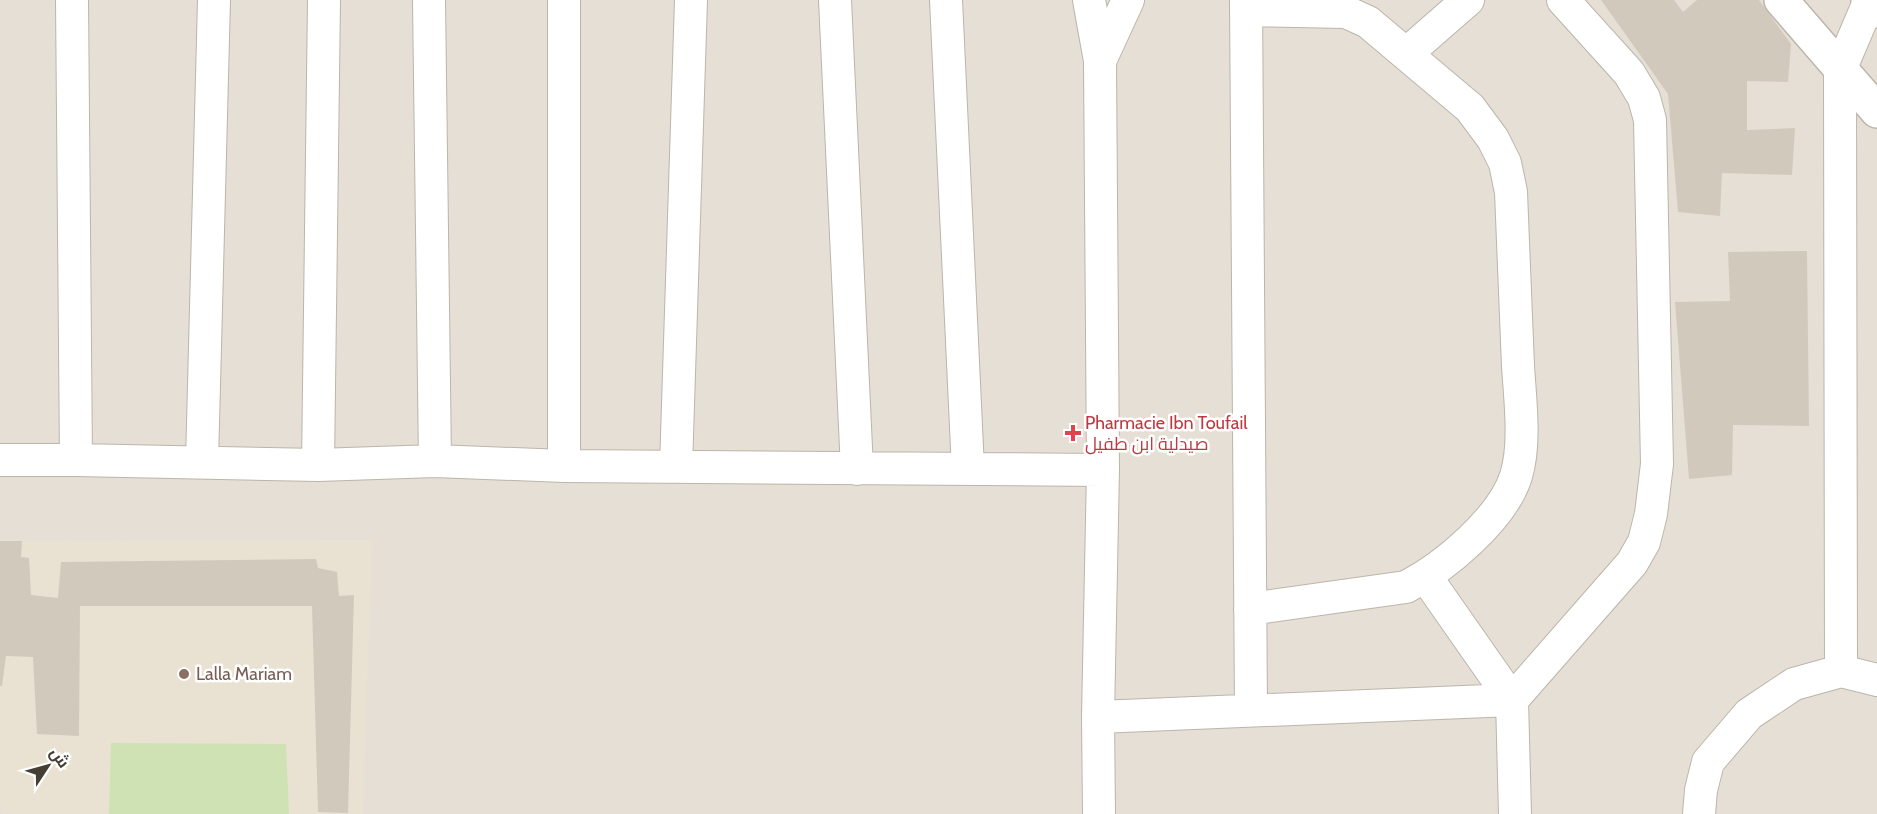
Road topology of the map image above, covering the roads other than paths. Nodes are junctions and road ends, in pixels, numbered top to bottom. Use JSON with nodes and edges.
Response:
{"nodes":[{"id":1,"x":72,"y":0,"type":"edge"},
{"id":2,"x":214,"y":0,"type":"edge"},
{"id":3,"x":324,"y":0,"type":"edge"},
{"id":4,"x":429,"y":0,"type":"edge"},
{"id":5,"x":564,"y":0,"type":"edge"},
{"id":6,"x":691,"y":0,"type":"edge"},
{"id":7,"x":835,"y":0,"type":"edge"},
{"id":8,"x":946,"y":0,"type":"edge"},
{"id":9,"x":1089,"y":0,"type":"edge"},
{"id":10,"x":1128,"y":0,"type":"edge"},
{"id":11,"x":1468,"y":0,"type":"edge"},
{"id":12,"x":1563,"y":0,"type":"edge"},
{"id":13,"x":1781,"y":0,"type":"edge"},
{"id":14,"x":1871,"y":4,"type":"edge"},
{"id":15,"x":1246,"y":5,"type":"edge"},
{"id":16,"x":1406,"y":54,"type":"junction"},
{"id":17,"x":1100,"y":61,"type":"junction"},
{"id":18,"x":1840,"y":70,"type":"junction"},
{"id":19,"x":1877,"y":111,"type":"edge"},
{"id":20,"x":0,"y":460,"type":"edge"},
{"id":21,"x":76,"y":460,"type":"junction"},
{"id":22,"x":435,"y":461,"type":"junction"},
{"id":23,"x":202,"y":462,"type":"junction"},
{"id":24,"x":318,"y":465,"type":"junction"},
{"id":25,"x":564,"y":466,"type":"junction"},
{"id":26,"x":676,"y":467,"type":"junction"},
{"id":27,"x":857,"y":469,"type":"junction"},
{"id":28,"x":968,"y":469,"type":"junction"},
{"id":29,"x":1103,"y":470,"type":"junction"},
{"id":30,"x":1426,"y":577,"type":"junction"},
{"id":31,"x":1250,"y":609,"type":"junction"},
{"id":32,"x":1840,"y":671,"type":"junction"},
{"id":33,"x":1877,"y":680,"type":"edge"},
{"id":34,"x":1512,"y":700,"type":"junction"},
{"id":35,"x":1251,"y":711,"type":"junction"},
{"id":36,"x":1098,"y":717,"type":"junction"},
{"id":37,"x":1099,"y":814,"type":"edge"},
{"id":38,"x":1515,"y":814,"type":"edge"},
{"id":39,"x":1699,"y":814,"type":"edge"}],
"edges":[{"from":1,"to":21,"type":"street"},
{"from":2,"to":23,"type":"street"},
{"from":3,"to":24,"type":"street"},
{"from":4,"to":22,"type":"street"},
{"from":5,"to":25,"type":"street"},
{"from":6,"to":26,"type":"street"},
{"from":7,"to":27,"type":"street"},
{"from":8,"to":28,"type":"street"},
{"from":9,"to":17,"type":"street"},
{"from":10,"to":17,"type":"street"},
{"from":11,"to":16,"type":"street"},
{"from":12,"to":34,"type":"street"},
{"from":13,"to":18,"type":"street"},
{"from":14,"to":18,"type":"street"},
{"from":15,"to":16,"type":"street"},
{"from":15,"to":31,"type":"street"},
{"from":16,"to":30,"type":"street"},
{"from":17,"to":29,"type":"street"},
{"from":18,"to":19,"type":"street"},
{"from":18,"to":32,"type":"street"},
{"from":20,"to":21,"type":"street"},
{"from":21,"to":23,"type":"street"},
{"from":22,"to":24,"type":"street"},
{"from":22,"to":25,"type":"street"},
{"from":23,"to":24,"type":"street"},
{"from":25,"to":26,"type":"street"},
{"from":26,"to":27,"type":"street"},
{"from":27,"to":28,"type":"street"},
{"from":28,"to":29,"type":"street"},
{"from":29,"to":36,"type":"street"},
{"from":30,"to":31,"type":"street"},
{"from":30,"to":34,"type":"street"},
{"from":31,"to":35,"type":"street"},
{"from":32,"to":33,"type":"street"},
{"from":32,"to":39,"type":"street"},
{"from":34,"to":35,"type":"street"},
{"from":34,"to":38,"type":"street"},
{"from":35,"to":36,"type":"street"},
{"from":36,"to":37,"type":"street"}]}
